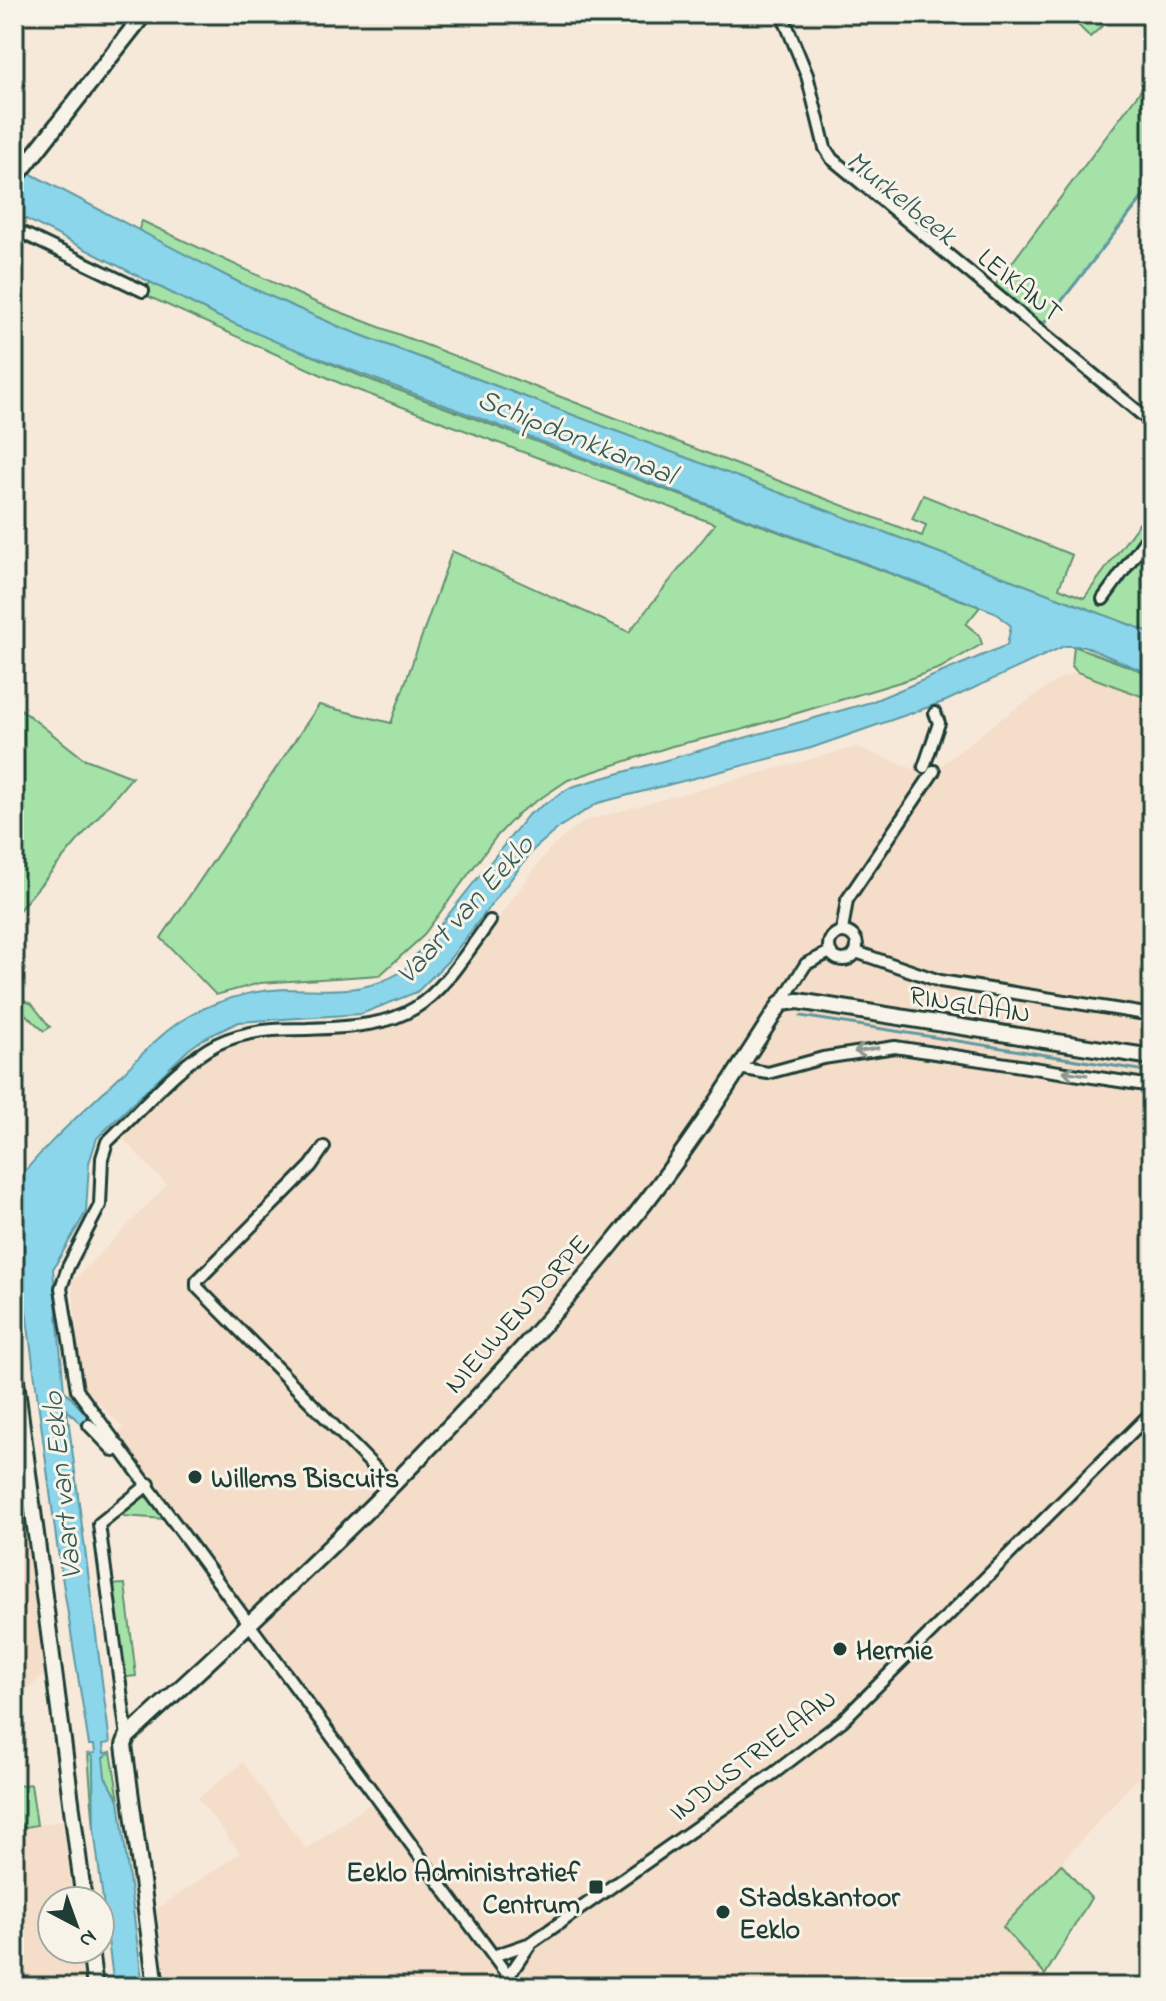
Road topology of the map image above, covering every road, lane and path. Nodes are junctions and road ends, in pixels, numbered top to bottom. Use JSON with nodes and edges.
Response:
{"nodes":[{"id":1,"x":144,"y":14,"type":"edge"},
{"id":2,"x":782,"y":14,"type":"edge"},
{"id":3,"x":14,"y":180,"type":"edge"},
{"id":4,"x":14,"y":229,"type":"edge"},
{"id":5,"x":143,"y":291,"type":"dead end"},
{"id":6,"x":1152,"y":423,"type":"edge"},
{"id":7,"x":1152,"y":531,"type":"edge"},
{"id":8,"x":1103,"y":599,"type":"dead end"},
{"id":9,"x":935,"y":713,"type":"dead end"},
{"id":10,"x":490,"y":921,"type":"dead end"},
{"id":11,"x":842,"y":931,"type":"junction"},
{"id":12,"x":830,"y":952,"type":"junction"},
{"id":13,"x":856,"y":952,"type":"junction"},
{"id":14,"x":781,"y":1003,"type":"junction"},
{"id":15,"x":1152,"y":1015,"type":"edge"},
{"id":16,"x":1152,"y":1057,"type":"edge"},
{"id":17,"x":739,"y":1068,"type":"junction"},
{"id":18,"x":1152,"y":1086,"type":"edge"},
{"id":19,"x":324,"y":1147,"type":"dead end"},
{"id":20,"x":14,"y":1366,"type":"edge"},
{"id":21,"x":1152,"y":1412,"type":"edge"},
{"id":22,"x":89,"y":1425,"type":"dead end"},
{"id":23,"x":120,"y":1447,"type":"junction"},
{"id":24,"x":149,"y":1484,"type":"junction"},
{"id":25,"x":391,"y":1484,"type":"junction"},
{"id":26,"x":249,"y":1623,"type":"junction"},
{"id":27,"x":127,"y":1737,"type":"junction"},
{"id":28,"x":82,"y":1885,"type":"edge"},
{"id":29,"x":531,"y":1943,"type":"junction"},
{"id":30,"x":493,"y":1956,"type":"junction"},
{"id":31,"x":92,"y":1965,"type":"edge"},
{"id":32,"x":512,"y":1982,"type":"edge"},
{"id":33,"x":95,"y":1987,"type":"edge"},
{"id":34,"x":156,"y":1987,"type":"edge"}],
"edges":[{"from":1,"to":3,"type":"street"},
{"from":2,"to":6,"type":"street","name":"LEIKANT"},
{"from":4,"to":5,"type":"street"},
{"from":7,"to":8,"type":"street"},
{"from":9,"to":11,"type":"street"},
{"from":10,"to":23,"type":"street"},
{"from":11,"to":12,"type":"street"},
{"from":11,"to":13,"type":"street"},
{"from":12,"to":13,"type":"street"},
{"from":12,"to":14,"type":"street"},
{"from":13,"to":15,"type":"street"},
{"from":14,"to":16,"type":"street","name":"RINGLAAN"},
{"from":14,"to":17,"type":"street","name":"NIEUWENDORPE"},
{"from":18,"to":17,"type":"street","name":"RINGLAAN","one_way":true},
{"from":17,"to":25,"type":"street","name":"NIEUWENDORPE"},
{"from":19,"to":25,"type":"street"},
{"from":20,"to":28,"type":"street"},
{"from":21,"to":29,"type":"street","name":"INDUSTRIELAAN"},
{"from":22,"to":23,"type":"street"},
{"from":23,"to":24,"type":"street"},
{"from":24,"to":26,"type":"street"},
{"from":24,"to":27,"type":"street"},
{"from":25,"to":26,"type":"street","name":"NIEUWENDORPE"},
{"from":26,"to":27,"type":"street","name":"NIEUWENDORPE"},
{"from":26,"to":30,"type":"street"},
{"from":27,"to":34,"type":"street"},
{"from":29,"to":30,"type":"street","name":"INDUSTRIELAAN"},
{"from":29,"to":32,"type":"street","name":"INDUSTRIELAAN"},
{"from":30,"to":32,"type":"street"},
{"from":31,"to":33,"type":"street"}]}
